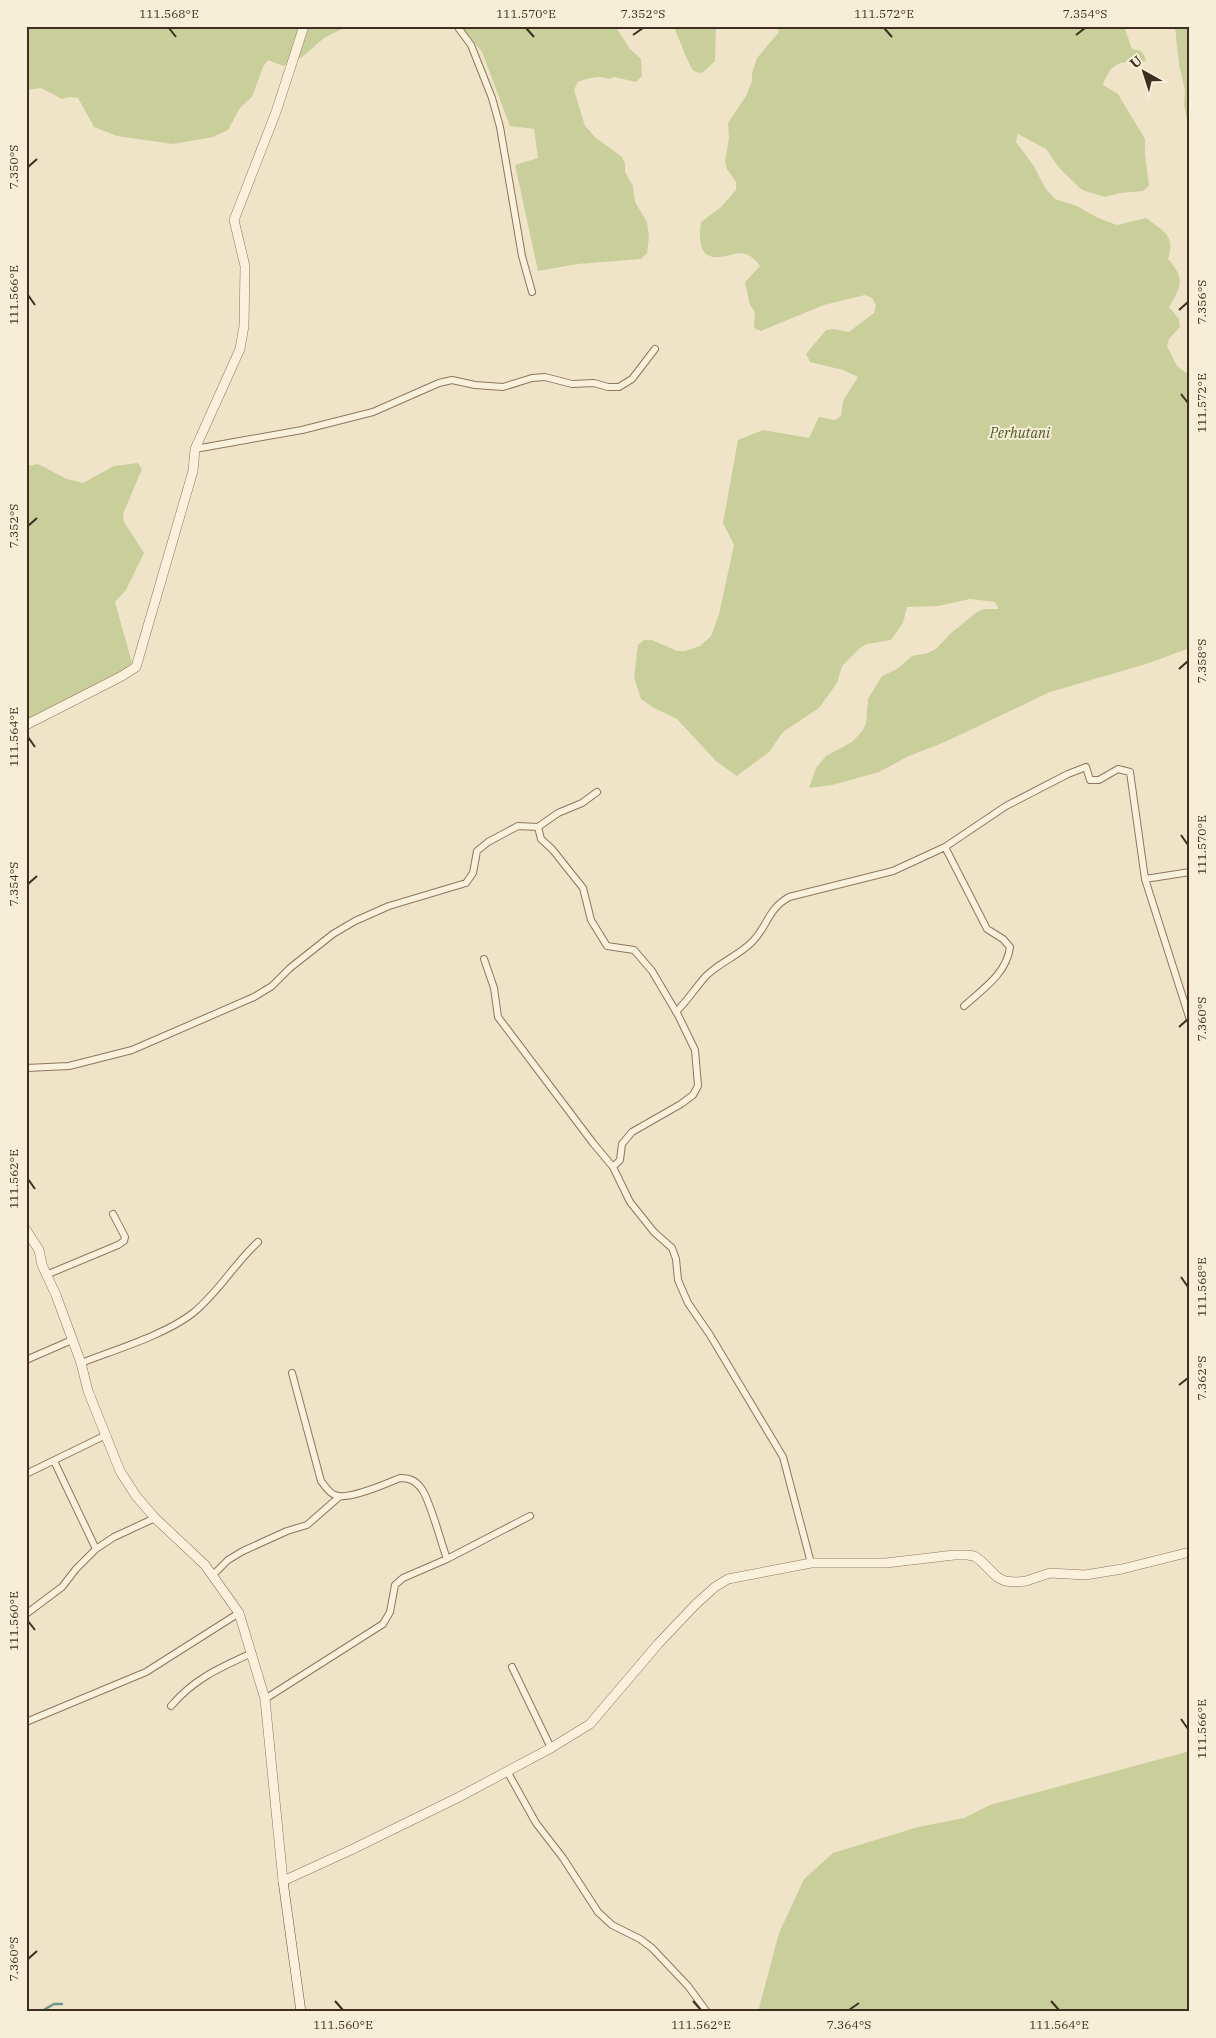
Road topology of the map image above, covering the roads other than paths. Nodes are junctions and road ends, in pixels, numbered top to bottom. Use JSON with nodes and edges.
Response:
{"nodes":[{"id":1,"x":304,"y":26,"type":"edge"},
{"id":2,"x":457,"y":26,"type":"edge"},
{"id":3,"x":532,"y":292,"type":"dead end"},
{"id":4,"x":655,"y":350,"type":"dead end"},
{"id":5,"x":195,"y":449,"type":"junction"},
{"id":6,"x":26,"y":725,"type":"edge"},
{"id":7,"x":597,"y":792,"type":"dead end"},
{"id":8,"x":538,"y":827,"type":"junction"},
{"id":9,"x":945,"y":847,"type":"junction"},
{"id":10,"x":1190,"y":872,"type":"edge"},
{"id":11,"x":1145,"y":879,"type":"junction"},
{"id":12,"x":484,"y":959,"type":"dead end"},
{"id":13,"x":964,"y":1006,"type":"dead end"},
{"id":14,"x":676,"y":1012,"type":"junction"},
{"id":15,"x":1190,"y":1020,"type":"edge"},
{"id":16,"x":26,"y":1068,"type":"edge"},
{"id":17,"x":613,"y":1167,"type":"junction"},
{"id":18,"x":113,"y":1214,"type":"dead end"},
{"id":19,"x":26,"y":1230,"type":"edge"},
{"id":20,"x":258,"y":1242,"type":"dead end"},
{"id":21,"x":46,"y":1274,"type":"junction"},
{"id":22,"x":72,"y":1340,"type":"junction"},
{"id":23,"x":26,"y":1360,"type":"edge"},
{"id":24,"x":81,"y":1363,"type":"junction"},
{"id":25,"x":292,"y":1373,"type":"dead end"},
{"id":26,"x":106,"y":1435,"type":"junction"},
{"id":27,"x":54,"y":1461,"type":"junction"},
{"id":28,"x":26,"y":1474,"type":"edge"},
{"id":29,"x":339,"y":1497,"type":"junction"},
{"id":30,"x":530,"y":1516,"type":"dead end"},
{"id":31,"x":155,"y":1518,"type":"junction"},
{"id":32,"x":96,"y":1549,"type":"junction"},
{"id":33,"x":1190,"y":1552,"type":"edge"},
{"id":34,"x":447,"y":1559,"type":"junction"},
{"id":35,"x":811,"y":1563,"type":"junction"},
{"id":36,"x":212,"y":1575,"type":"junction"},
{"id":37,"x":239,"y":1613,"type":"junction"},
{"id":38,"x":26,"y":1614,"type":"edge"},
{"id":39,"x":252,"y":1653,"type":"junction"},
{"id":40,"x":512,"y":1667,"type":"dead end"},
{"id":41,"x":265,"y":1699,"type":"junction"},
{"id":42,"x":171,"y":1706,"type":"dead end"},
{"id":43,"x":26,"y":1722,"type":"edge"},
{"id":44,"x":551,"y":1748,"type":"junction"},
{"id":45,"x":507,"y":1771,"type":"junction"},
{"id":46,"x":284,"y":1881,"type":"junction"},
{"id":47,"x":301,"y":2012,"type":"edge"},
{"id":48,"x":707,"y":2012,"type":"edge"}],
"edges":[{"from":1,"to":5,"type":"street"},
{"from":2,"to":3,"type":"street"},
{"from":4,"to":5,"type":"street"},
{"from":5,"to":6,"type":"street"},
{"from":7,"to":8,"type":"street"},
{"from":8,"to":14,"type":"street"},
{"from":8,"to":16,"type":"street"},
{"from":9,"to":11,"type":"street"},
{"from":9,"to":13,"type":"street"},
{"from":9,"to":14,"type":"street"},
{"from":10,"to":11,"type":"street"},
{"from":11,"to":15,"type":"street"},
{"from":12,"to":17,"type":"street"},
{"from":14,"to":17,"type":"street"},
{"from":17,"to":35,"type":"street"},
{"from":18,"to":21,"type":"street"},
{"from":19,"to":21,"type":"street"},
{"from":20,"to":24,"type":"street"},
{"from":21,"to":22,"type":"street"},
{"from":22,"to":23,"type":"street"},
{"from":22,"to":24,"type":"street"},
{"from":24,"to":26,"type":"street"},
{"from":25,"to":29,"type":"street"},
{"from":26,"to":27,"type":"street"},
{"from":26,"to":31,"type":"street"},
{"from":27,"to":28,"type":"street"},
{"from":27,"to":32,"type":"street"},
{"from":29,"to":34,"type":"street"},
{"from":29,"to":36,"type":"street"},
{"from":30,"to":34,"type":"street"},
{"from":31,"to":32,"type":"street"},
{"from":31,"to":36,"type":"street"},
{"from":32,"to":38,"type":"street"},
{"from":33,"to":35,"type":"street"},
{"from":34,"to":41,"type":"street"},
{"from":35,"to":44,"type":"street"},
{"from":36,"to":37,"type":"street"},
{"from":37,"to":39,"type":"street"},
{"from":37,"to":43,"type":"street"},
{"from":39,"to":41,"type":"street"},
{"from":39,"to":42,"type":"street"},
{"from":40,"to":44,"type":"street"},
{"from":41,"to":46,"type":"street"},
{"from":44,"to":45,"type":"street"},
{"from":45,"to":46,"type":"street"},
{"from":45,"to":48,"type":"street"},
{"from":46,"to":47,"type":"street"}]}
